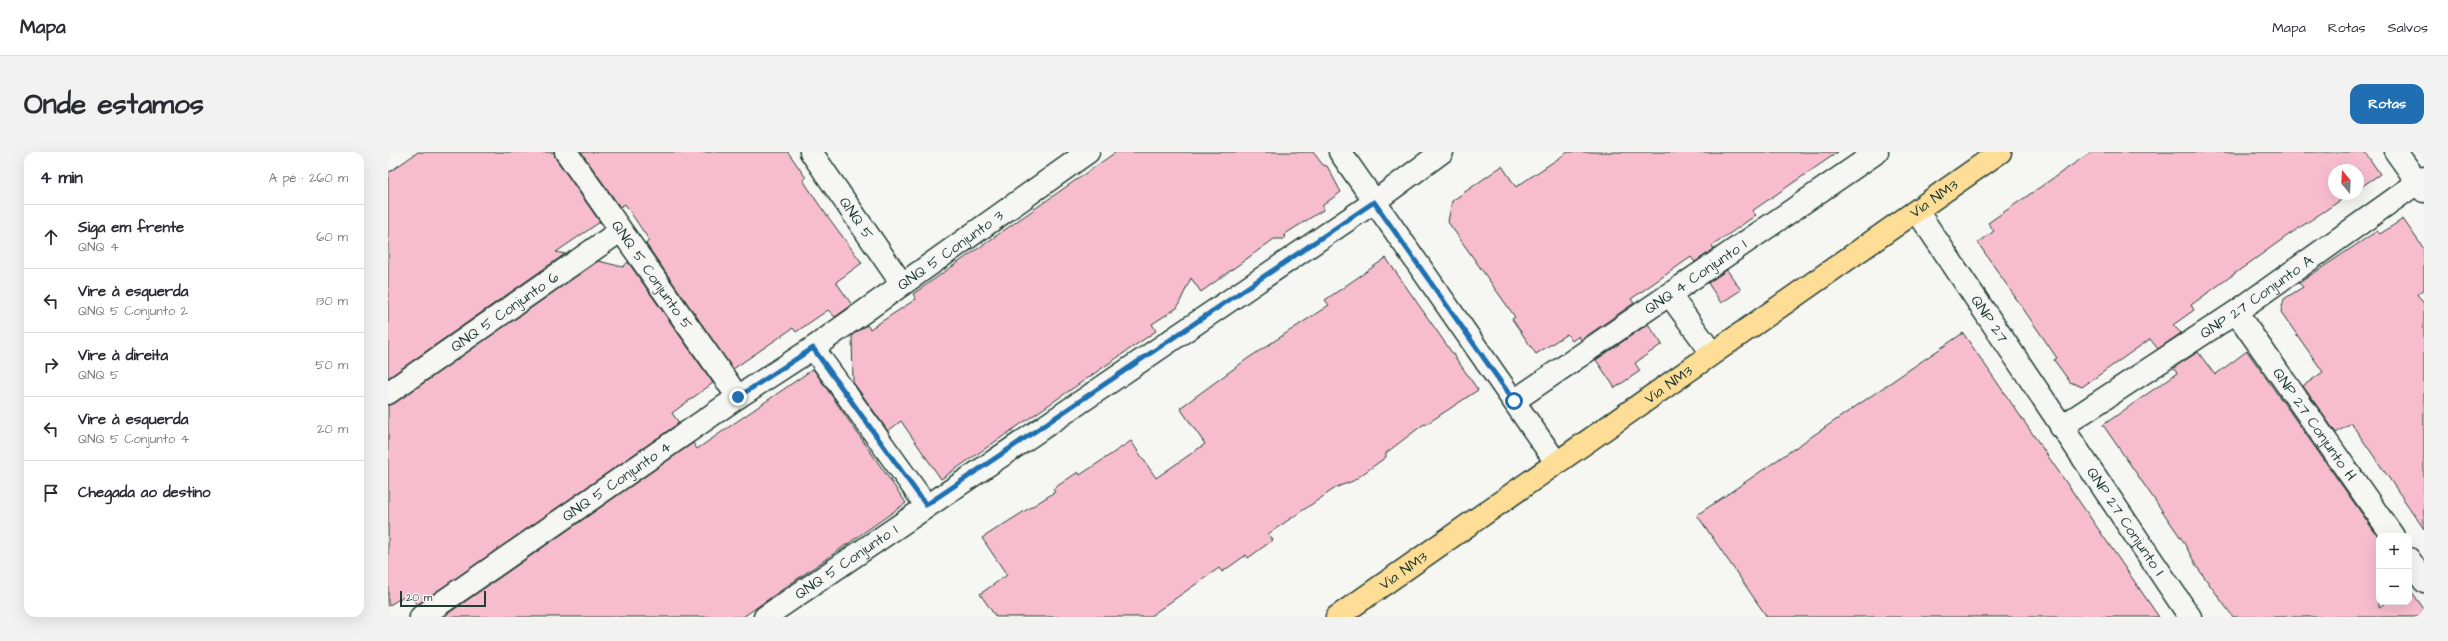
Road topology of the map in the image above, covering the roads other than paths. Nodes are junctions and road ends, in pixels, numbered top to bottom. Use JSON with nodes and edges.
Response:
{"nodes":[{"id":1,"x":566,"y":152,"type":"edge"},
{"id":2,"x":811,"y":152,"type":"edge"},
{"id":3,"x":1088,"y":152,"type":"edge"},
{"id":4,"x":1340,"y":152,"type":"edge"},
{"id":5,"x":1442,"y":152,"type":"edge"},
{"id":6,"x":1877,"y":152,"type":"edge"},
{"id":7,"x":2000,"y":152,"type":"edge"},
{"id":8,"x":2396,"y":152,"type":"edge"},
{"id":9,"x":2422,"y":184,"type":"edge"},
{"id":10,"x":1374,"y":202,"type":"junction"},
{"id":11,"x":1917,"y":211,"type":"junction"},
{"id":12,"x":620,"y":231,"type":"junction"},
{"id":13,"x":902,"y":284,"type":"junction"},
{"id":14,"x":1669,"y":294,"type":"junction"},
{"id":15,"x":2236,"y":312,"type":"junction"},
{"id":16,"x":813,"y":348,"type":"junction"},
{"id":17,"x":1712,"y":354,"type":"junction"},
{"id":18,"x":388,"y":393,"type":"edge"},
{"id":19,"x":738,"y":397,"type":"junction"},
{"id":20,"x":1514,"y":401,"type":"junction"},
{"id":21,"x":2061,"y":426,"type":"junction"},
{"id":22,"x":1556,"y":462,"type":"junction"},
{"id":23,"x":926,"y":505,"type":"junction"},
{"id":24,"x":2391,"y":533,"type":"edge"},
{"id":25,"x":2412,"y":563,"type":"edge"},
{"id":26,"x":2424,"y":581,"type":"edge"},
{"id":27,"x":1341,"y":616,"type":"edge"},
{"id":28,"x":421,"y":617,"type":"edge"},
{"id":29,"x":764,"y":617,"type":"edge"},
{"id":30,"x":2190,"y":617,"type":"edge"}],
"edges":[{"from":1,"to":12,"type":"street","name":"QNQ 5 Conjunto 5"},
{"from":2,"to":13,"type":"street","name":"QNQ 5"},
{"from":3,"to":13,"type":"street","name":"QNQ 5 Conjunto 3"},
{"from":4,"to":10,"type":"street"},
{"from":5,"to":10,"type":"street","name":"QNQ 5 Conjunto 1"},
{"from":6,"to":14,"type":"street","name":"QNQ 4 Conjunto 1"},
{"from":7,"to":11,"type":"main road","name":"Via NM3"},
{"from":8,"to":9,"type":"street","name":"QNP 27 Conjunto A"},
{"from":9,"to":15,"type":"street","name":"QNP 27 Conjunto A"},
{"from":10,"to":20,"type":"street"},
{"from":10,"to":23,"type":"street","name":"QNQ 5 Conjunto 1"},
{"from":11,"to":17,"type":"main road","name":"Via NM3"},
{"from":11,"to":21,"type":"street","name":"QNP 27"},
{"from":12,"to":18,"type":"street","name":"QNQ 5 Conjunto 6"},
{"from":12,"to":19,"type":"street","name":"QNQ 5 Conjunto 5"},
{"from":13,"to":16,"type":"street","name":"QNQ 5 Conjunto 3"},
{"from":14,"to":17,"type":"street"},
{"from":14,"to":20,"type":"street","name":"QNQ 4 Conjunto 1"},
{"from":15,"to":21,"type":"street","name":"QNP 27 Conjunto A"},
{"from":15,"to":24,"type":"street","name":"QNP 27 Conjunto H"},
{"from":16,"to":19,"type":"street","name":"QNQ 5 Conjunto 4"},
{"from":16,"to":23,"type":"street"},
{"from":17,"to":22,"type":"main road","name":"Via NM3"},
{"from":19,"to":28,"type":"street","name":"QNQ 5 Conjunto 4"},
{"from":20,"to":22,"type":"street"},
{"from":21,"to":30,"type":"street","name":"QNP 27 Conjunto I"},
{"from":22,"to":27,"type":"main road","name":"Via NM3"},
{"from":23,"to":29,"type":"street","name":"QNQ 5 Conjunto 1"},
{"from":25,"to":26,"type":"street"}]}
